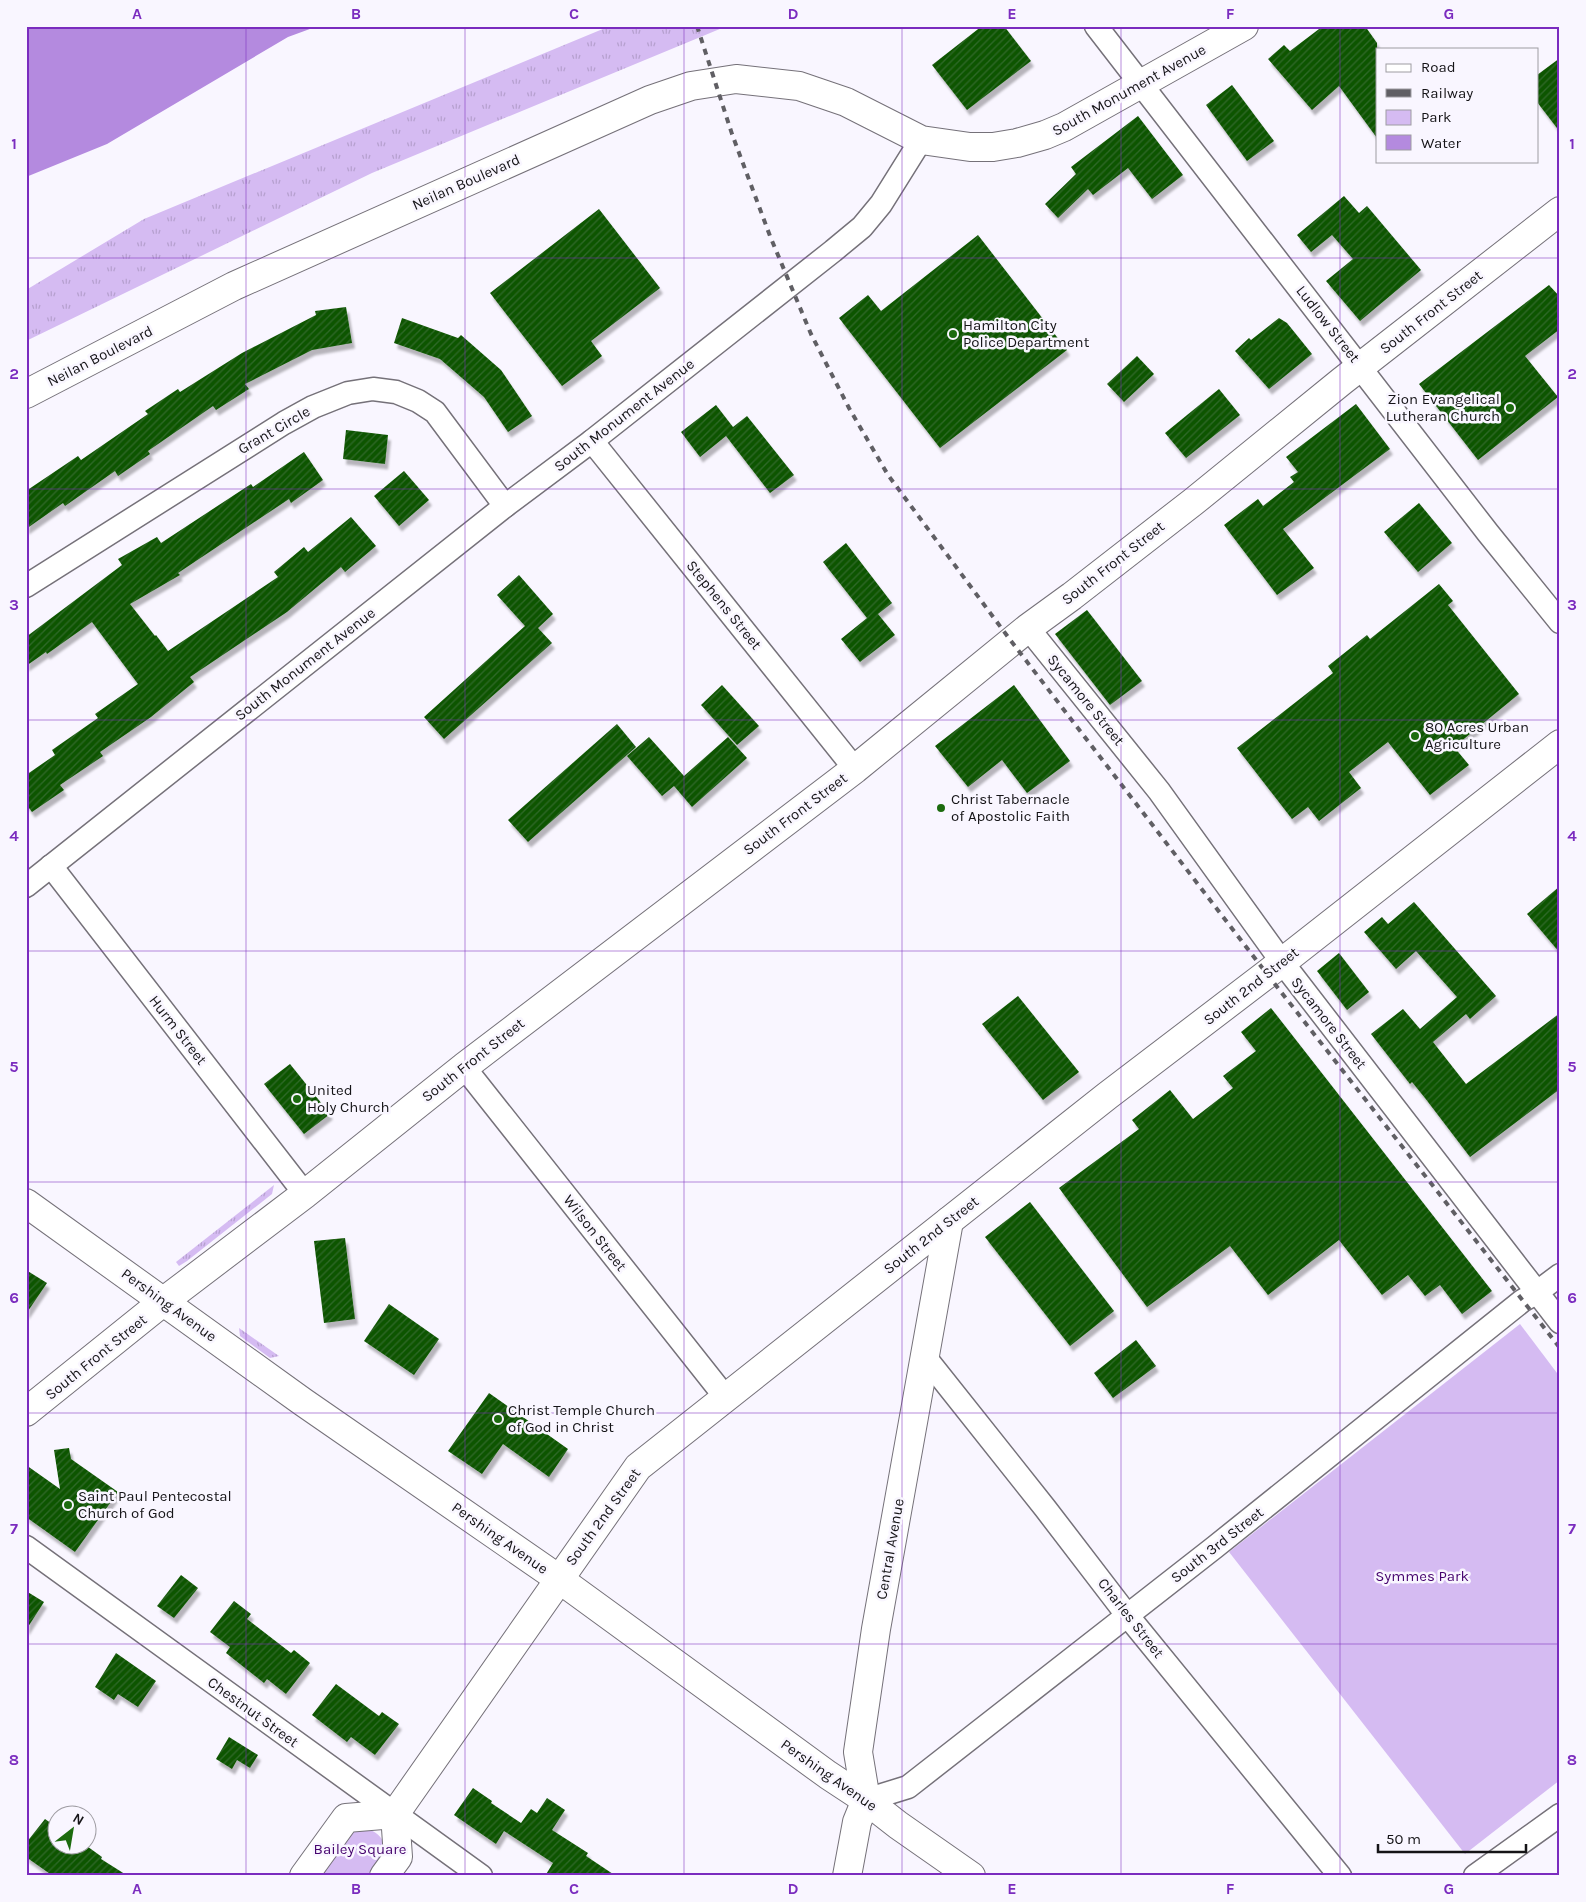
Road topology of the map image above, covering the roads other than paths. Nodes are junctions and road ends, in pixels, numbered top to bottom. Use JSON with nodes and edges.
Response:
{"nodes":[{"id":1,"x":1096,"y":26,"type":"edge"},
{"id":2,"x":1244,"y":26,"type":"edge"},
{"id":3,"x":1142,"y":84,"type":"junction"},
{"id":4,"x":921,"y":140,"type":"junction"},
{"id":5,"x":1560,"y":211,"type":"edge"},
{"id":6,"x":1361,"y":366,"type":"junction"},
{"id":7,"x":26,"y":394,"type":"edge"},
{"id":8,"x":592,"y":441,"type":"junction"},
{"id":9,"x":505,"y":506,"type":"junction"},
{"id":10,"x":26,"y":586,"type":"edge"},
{"id":11,"x":1560,"y":622,"type":"edge"},
{"id":12,"x":1028,"y":628,"type":"junction"},
{"id":13,"x":1560,"y":744,"type":"edge"},
{"id":14,"x":855,"y":769,"type":"junction"},
{"id":15,"x":52,"y":866,"type":"junction"},
{"id":16,"x":26,"y":886,"type":"edge"},
{"id":17,"x":1282,"y":962,"type":"junction"},
{"id":18,"x":464,"y":1067,"type":"junction"},
{"id":19,"x":305,"y":1194,"type":"junction"},
{"id":20,"x":26,"y":1203,"type":"edge"},
{"id":21,"x":949,"y":1221,"type":"junction"},
{"id":22,"x":1560,"y":1275,"type":"edge"},
{"id":23,"x":1536,"y":1293,"type":"junction"},
{"id":24,"x":164,"y":1301,"type":"junction"},
{"id":25,"x":1560,"y":1322,"type":"edge"},
{"id":26,"x":925,"y":1357,"type":"junction"},
{"id":27,"x":726,"y":1398,"type":"junction"},
{"id":28,"x":26,"y":1412,"type":"edge"},
{"id":29,"x":26,"y":1547,"type":"edge"},
{"id":30,"x":559,"y":1579,"type":"junction"},
{"id":31,"x":1127,"y":1616,"type":"junction"},
{"id":32,"x":866,"y":1800,"type":"junction"},
{"id":33,"x":394,"y":1814,"type":"junction"},
{"id":34,"x":1560,"y":1815,"type":"edge"},
{"id":35,"x":304,"y":1876,"type":"edge"},
{"id":36,"x":384,"y":1876,"type":"edge"},
{"id":37,"x":481,"y":1876,"type":"edge"},
{"id":38,"x":847,"y":1876,"type":"edge"},
{"id":39,"x":971,"y":1876,"type":"edge"},
{"id":40,"x":1340,"y":1876,"type":"edge"},
{"id":41,"x":1475,"y":1876,"type":"edge"}],
"edges":[{"from":1,"to":3,"type":"street","name":"Ludlow Street"},
{"from":2,"to":3,"type":"street","name":"South Monument Avenue"},
{"from":3,"to":4,"type":"street","name":"South Monument Avenue"},
{"from":3,"to":6,"type":"street","name":"Ludlow Street"},
{"from":4,"to":7,"type":"street","name":"Neilan Boulevard"},
{"from":4,"to":8,"type":"street","name":"South Monument Avenue"},
{"from":5,"to":6,"type":"street","name":"South Front Street"},
{"from":6,"to":11,"type":"street","name":"Ludlow Street"},
{"from":6,"to":12,"type":"street","name":"South Front Street"},
{"from":8,"to":9,"type":"street","name":"South Monument Avenue"},
{"from":8,"to":14,"type":"street","name":"Stephens Street"},
{"from":9,"to":10,"type":"street","name":"Grant Circle"},
{"from":9,"to":15,"type":"street","name":"South Monument Avenue"},
{"from":12,"to":14,"type":"street","name":"South Front Street"},
{"from":12,"to":17,"type":"street","name":"Sycamore Street"},
{"from":13,"to":17,"type":"street","name":"South 2nd Street"},
{"from":14,"to":18,"type":"street","name":"South Front Street"},
{"from":15,"to":16,"type":"street","name":"South Monument Avenue"},
{"from":15,"to":19,"type":"street","name":"Hurm Street"},
{"from":17,"to":21,"type":"street","name":"South 2nd Street"},
{"from":17,"to":23,"type":"street","name":"Sycamore Street"},
{"from":18,"to":19,"type":"street","name":"South Front Street"},
{"from":18,"to":27,"type":"street","name":"Wilson Street"},
{"from":19,"to":24,"type":"street","name":"South Front Street"},
{"from":20,"to":24,"type":"street","name":"Pershing Avenue"},
{"from":21,"to":26,"type":"street","name":"Central Avenue"},
{"from":21,"to":27,"type":"street","name":"South 2nd Street"},
{"from":22,"to":23,"type":"street","name":"South 3rd Street"},
{"from":23,"to":25,"type":"street","name":"Sycamore Street"},
{"from":23,"to":31,"type":"street","name":"South 3rd Street"},
{"from":24,"to":28,"type":"street","name":"South Front Street"},
{"from":24,"to":30,"type":"street","name":"Pershing Avenue"},
{"from":26,"to":31,"type":"street","name":"Charles Street"},
{"from":26,"to":32,"type":"street","name":"Central Avenue"},
{"from":27,"to":30,"type":"street","name":"South 2nd Street"},
{"from":29,"to":33,"type":"street","name":"Chestnut Street"},
{"from":30,"to":32,"type":"street","name":"Pershing Avenue"},
{"from":30,"to":33,"type":"street","name":"South 2nd Street"},
{"from":31,"to":32,"type":"street","name":"South 3rd Street"},
{"from":31,"to":40,"type":"street","name":"Charles Street"},
{"from":32,"to":38,"type":"street"},
{"from":32,"to":39,"type":"street","name":"Pershing Avenue"},
{"from":33,"to":35,"type":"street"},
{"from":33,"to":36,"type":"street"},
{"from":33,"to":37,"type":"street","name":"Chestnut Street"},
{"from":34,"to":41,"type":"street"}]}
